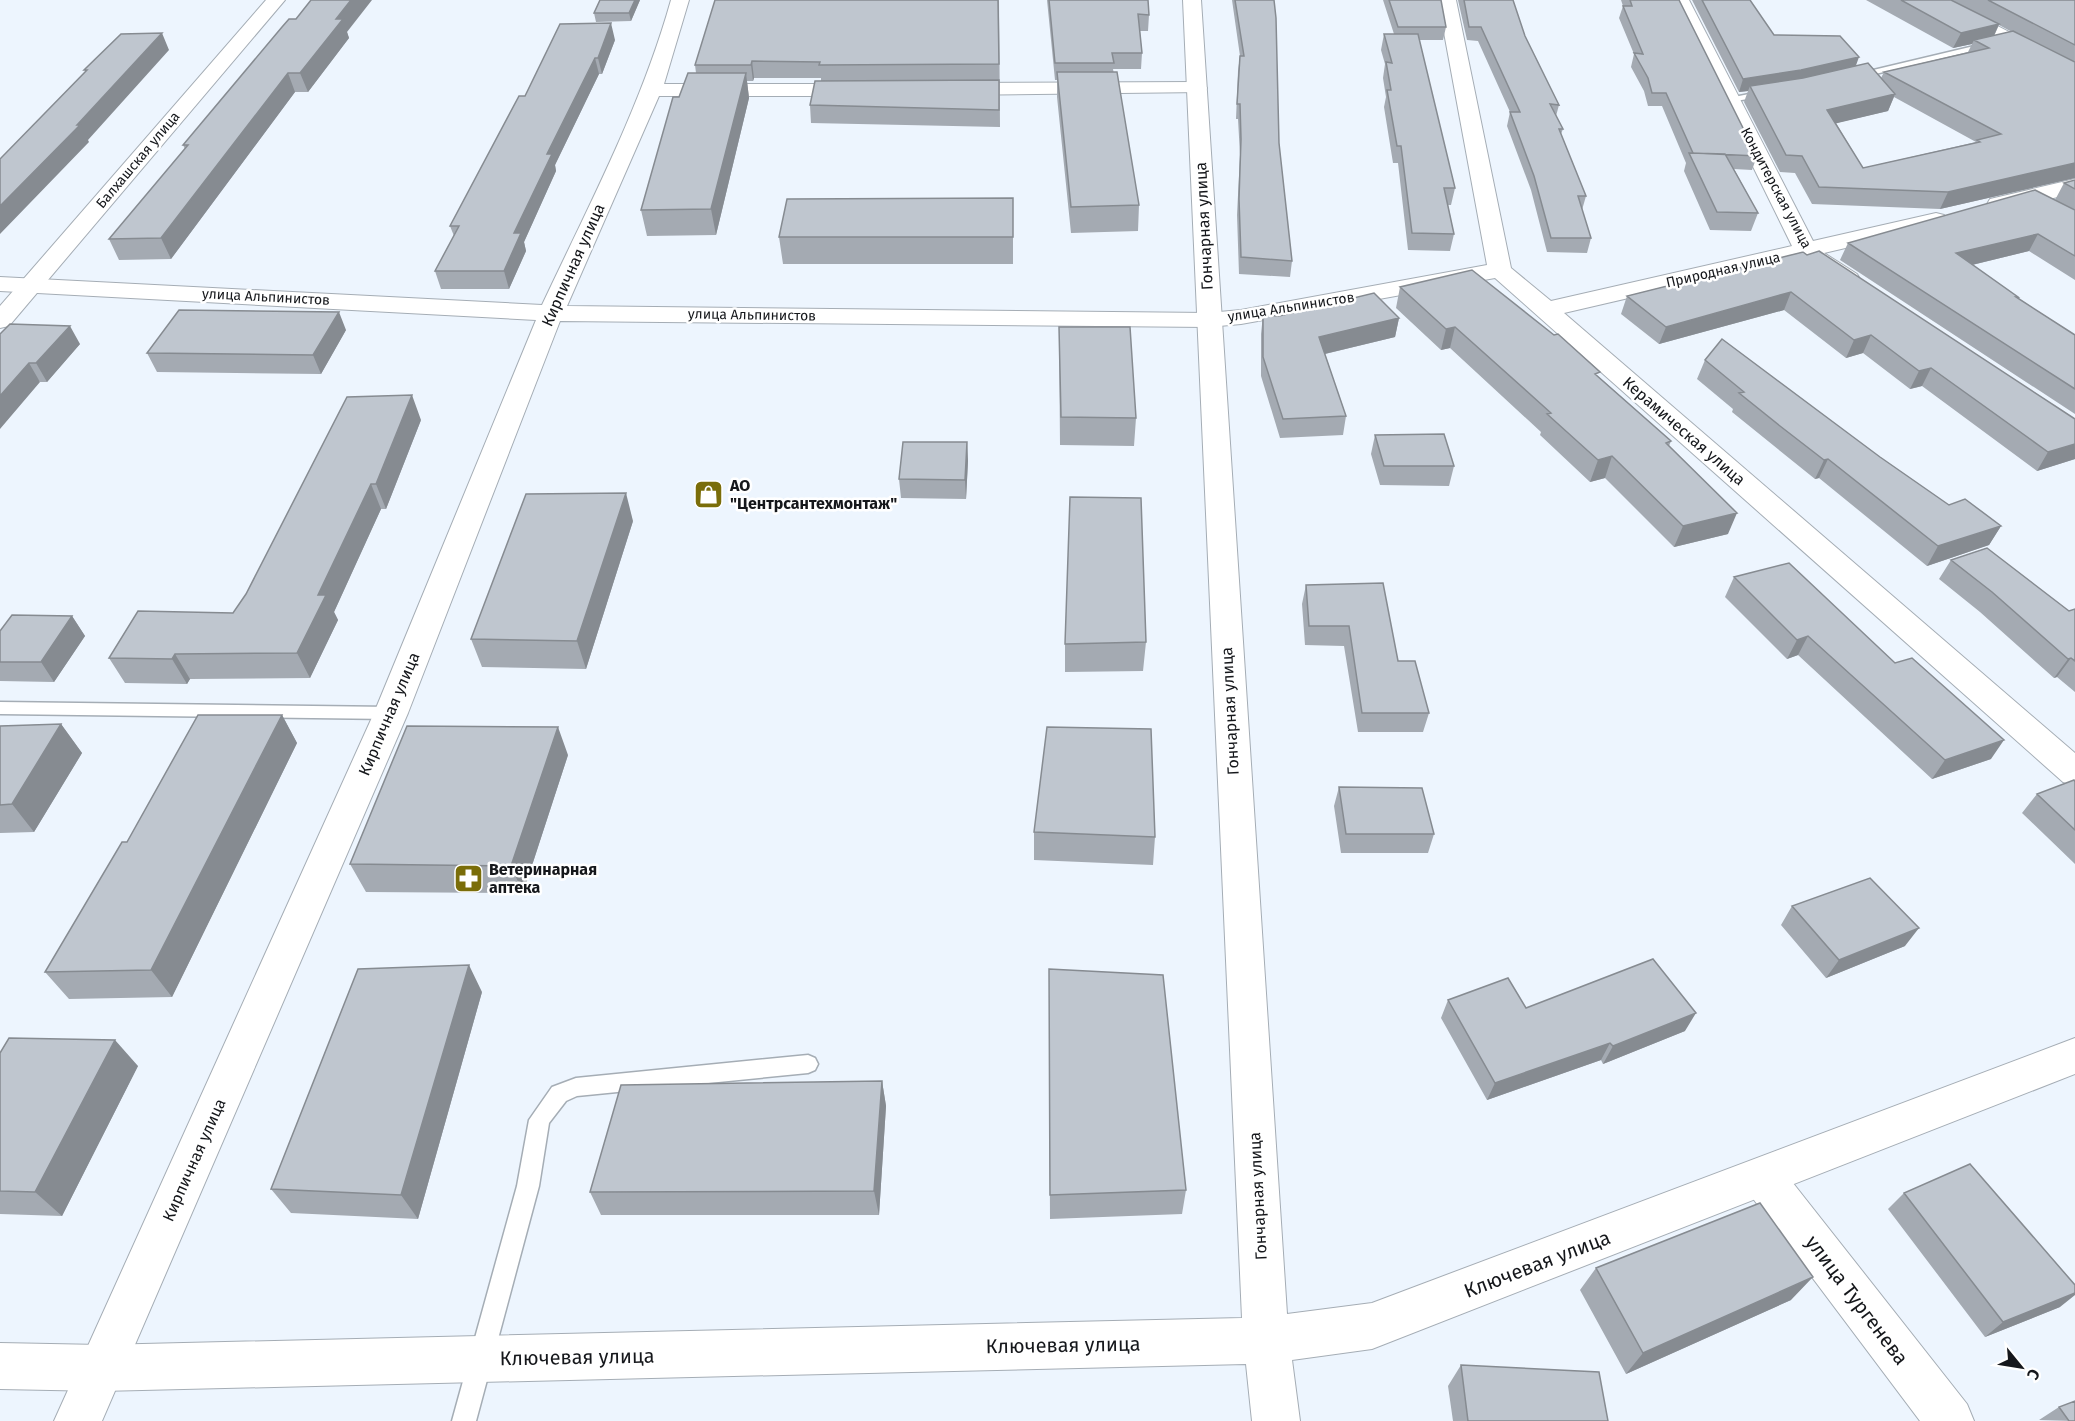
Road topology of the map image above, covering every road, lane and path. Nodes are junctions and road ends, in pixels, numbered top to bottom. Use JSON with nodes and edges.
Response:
{"nodes":[{"id":1,"x":276,"y":0,"type":"edge"},
{"id":2,"x":680,"y":0,"type":"edge"},
{"id":3,"x":1192,"y":0,"type":"edge"},
{"id":4,"x":1447,"y":0,"type":"edge"},
{"id":5,"x":1680,"y":0,"type":"edge"},
{"id":6,"x":1933,"y":0,"type":"edge"},
{"id":7,"x":2010,"y":40,"type":"junction"},
{"id":8,"x":2075,"y":74,"type":"edge"},
{"id":9,"x":1841,"y":79,"type":"edge"},
{"id":10,"x":1197,"y":88,"type":"junction"},
{"id":11,"x":652,"y":90,"type":"junction"},
{"id":12,"x":877,"y":90,"type":"edge"},
{"id":13,"x":936,"y":90,"type":"edge"},
{"id":14,"x":1785,"y":91,"type":"edge"},
{"id":15,"x":1729,"y":99,"type":"junction"},
{"id":16,"x":2075,"y":186,"type":"edge"},
{"id":17,"x":2030,"y":197,"type":"junction"},
{"id":18,"x":2057,"y":213,"type":"edge"},
{"id":19,"x":1806,"y":251,"type":"junction"},
{"id":20,"x":1500,"y":270,"type":"junction"},
{"id":21,"x":0,"y":284,"type":"edge"},
{"id":22,"x":34,"y":284,"type":"junction"},
{"id":23,"x":1866,"y":291,"type":"edge"},
{"id":24,"x":1546,"y":310,"type":"junction"},
{"id":25,"x":551,"y":313,"type":"junction"},
{"id":26,"x":1208,"y":320,"type":"junction"},
{"id":27,"x":0,"y":321,"type":"edge"},
{"id":28,"x":0,"y":708,"type":"edge"},
{"id":29,"x":391,"y":713,"type":"junction"},
{"id":30,"x":2075,"y":773,"type":"edge"},
{"id":31,"x":2075,"y":1056,"type":"edge"},
{"id":32,"x":808,"y":1064,"type":"dead end"},
{"id":33,"x":1763,"y":1178,"type":"junction"},
{"id":34,"x":1266,"y":1340,"type":"junction"},
{"id":35,"x":482,"y":1359,"type":"junction"},
{"id":36,"x":0,"y":1366,"type":"edge"},
{"id":37,"x":101,"y":1368,"type":"junction"},
{"id":38,"x":78,"y":1421,"type":"edge"},
{"id":39,"x":464,"y":1421,"type":"edge"},
{"id":40,"x":1276,"y":1421,"type":"edge"},
{"id":41,"x":1950,"y":1421,"type":"edge"}],
"edges":[{"from":1,"to":22,"type":"street","name":"Балхашская улица"},
{"from":2,"to":11,"type":"street","name":"Кирпичная улица"},
{"from":3,"to":10,"type":"street","name":"Гончарная улица"},
{"from":4,"to":20,"type":"street"},
{"from":5,"to":15,"type":"street","name":"Кондитерская улица"},
{"from":6,"to":7,"type":"street"},
{"from":7,"to":8,"type":"street"},
{"from":7,"to":9,"type":"lane"},
{"from":10,"to":13,"type":"street"},
{"from":10,"to":26,"type":"street","name":"Гончарная улица"},
{"from":11,"to":12,"type":"street"},
{"from":11,"to":25,"type":"street","name":"Кирпичная улица"},
{"from":14,"to":15,"type":"lane"},
{"from":15,"to":19,"type":"street","name":"Кондитерская улица"},
{"from":16,"to":17,"type":"street","name":"Природная улица"},
{"from":17,"to":18,"type":"street"},
{"from":17,"to":19,"type":"street","name":"Природная улица"},
{"from":19,"to":23,"type":"street","name":"Кондитерская улица"},
{"from":19,"to":24,"type":"street","name":"Природная улица"},
{"from":20,"to":24,"type":"street","name":"Керамическая улица"},
{"from":20,"to":26,"type":"street","name":"улица Альпинистов"},
{"from":21,"to":22,"type":"street","name":"улица Альпинистов"},
{"from":22,"to":25,"type":"street","name":"улица Альпинистов"},
{"from":22,"to":27,"type":"street","name":"Балхашская улица"},
{"from":24,"to":30,"type":"street","name":"Керамическая улица"},
{"from":25,"to":26,"type":"street","name":"улица Альпинистов"},
{"from":25,"to":29,"type":"street","name":"Кирпичная улица"},
{"from":26,"to":34,"type":"street","name":"Гончарная улица"},
{"from":28,"to":29,"type":"lane"},
{"from":29,"to":37,"type":"street","name":"Кирпичная улица"},
{"from":31,"to":33,"type":"street","name":"Ключевая улица"},
{"from":32,"to":35,"type":"lane"},
{"from":33,"to":34,"type":"street","name":"Ключевая улица"},
{"from":33,"to":41,"type":"street","name":"улица Тургенева"},
{"from":34,"to":35,"type":"street","name":"Ключевая улица"},
{"from":34,"to":40,"type":"street","name":"Гончарная улица"},
{"from":35,"to":37,"type":"street","name":"Ключевая улица"},
{"from":35,"to":39,"type":"lane"},
{"from":36,"to":37,"type":"street","name":"Ключевая улица"},
{"from":37,"to":38,"type":"street","name":"Кирпичная улица"}]}
